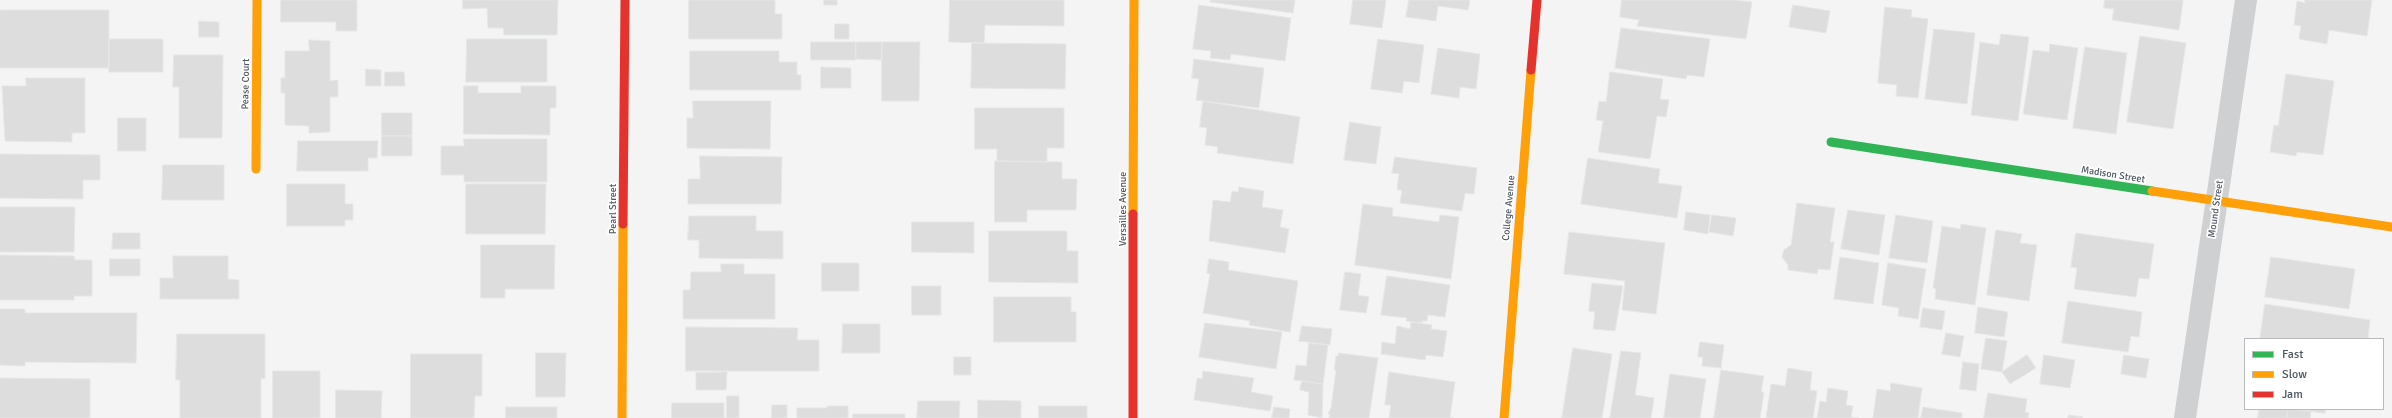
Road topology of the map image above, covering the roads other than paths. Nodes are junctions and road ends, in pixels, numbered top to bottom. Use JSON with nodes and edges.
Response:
{"nodes":[{"id":1,"x":257,"y":0,"type":"edge"},
{"id":2,"x":625,"y":0,"type":"edge"},
{"id":3,"x":1134,"y":0,"type":"edge"},
{"id":4,"x":1537,"y":0,"type":"edge"},
{"id":5,"x":2246,"y":0,"type":"edge"},
{"id":6,"x":1831,"y":142,"type":"dead end"},
{"id":7,"x":256,"y":169,"type":"dead end"},
{"id":8,"x":2217,"y":202,"type":"junction"},
{"id":9,"x":2392,"y":227,"type":"edge"},
{"id":10,"x":622,"y":418,"type":"edge"},
{"id":11,"x":1133,"y":418,"type":"edge"},
{"id":12,"x":1504,"y":418,"type":"edge"},
{"id":13,"x":2185,"y":418,"type":"edge"}],
"edges":[{"from":1,"to":7,"type":"street","name":"Pease Court"},
{"from":2,"to":10,"type":"street","name":"Pearl Street"},
{"from":3,"to":11,"type":"street","name":"Versailles Avenue"},
{"from":4,"to":12,"type":"street","name":"College Avenue"},
{"from":5,"to":8,"type":"street","name":"Mound Street"},
{"from":6,"to":8,"type":"street","name":"Madison Street"},
{"from":8,"to":9,"type":"street","name":"Madison Street"},
{"from":8,"to":13,"type":"street","name":"Mound Street"}]}
